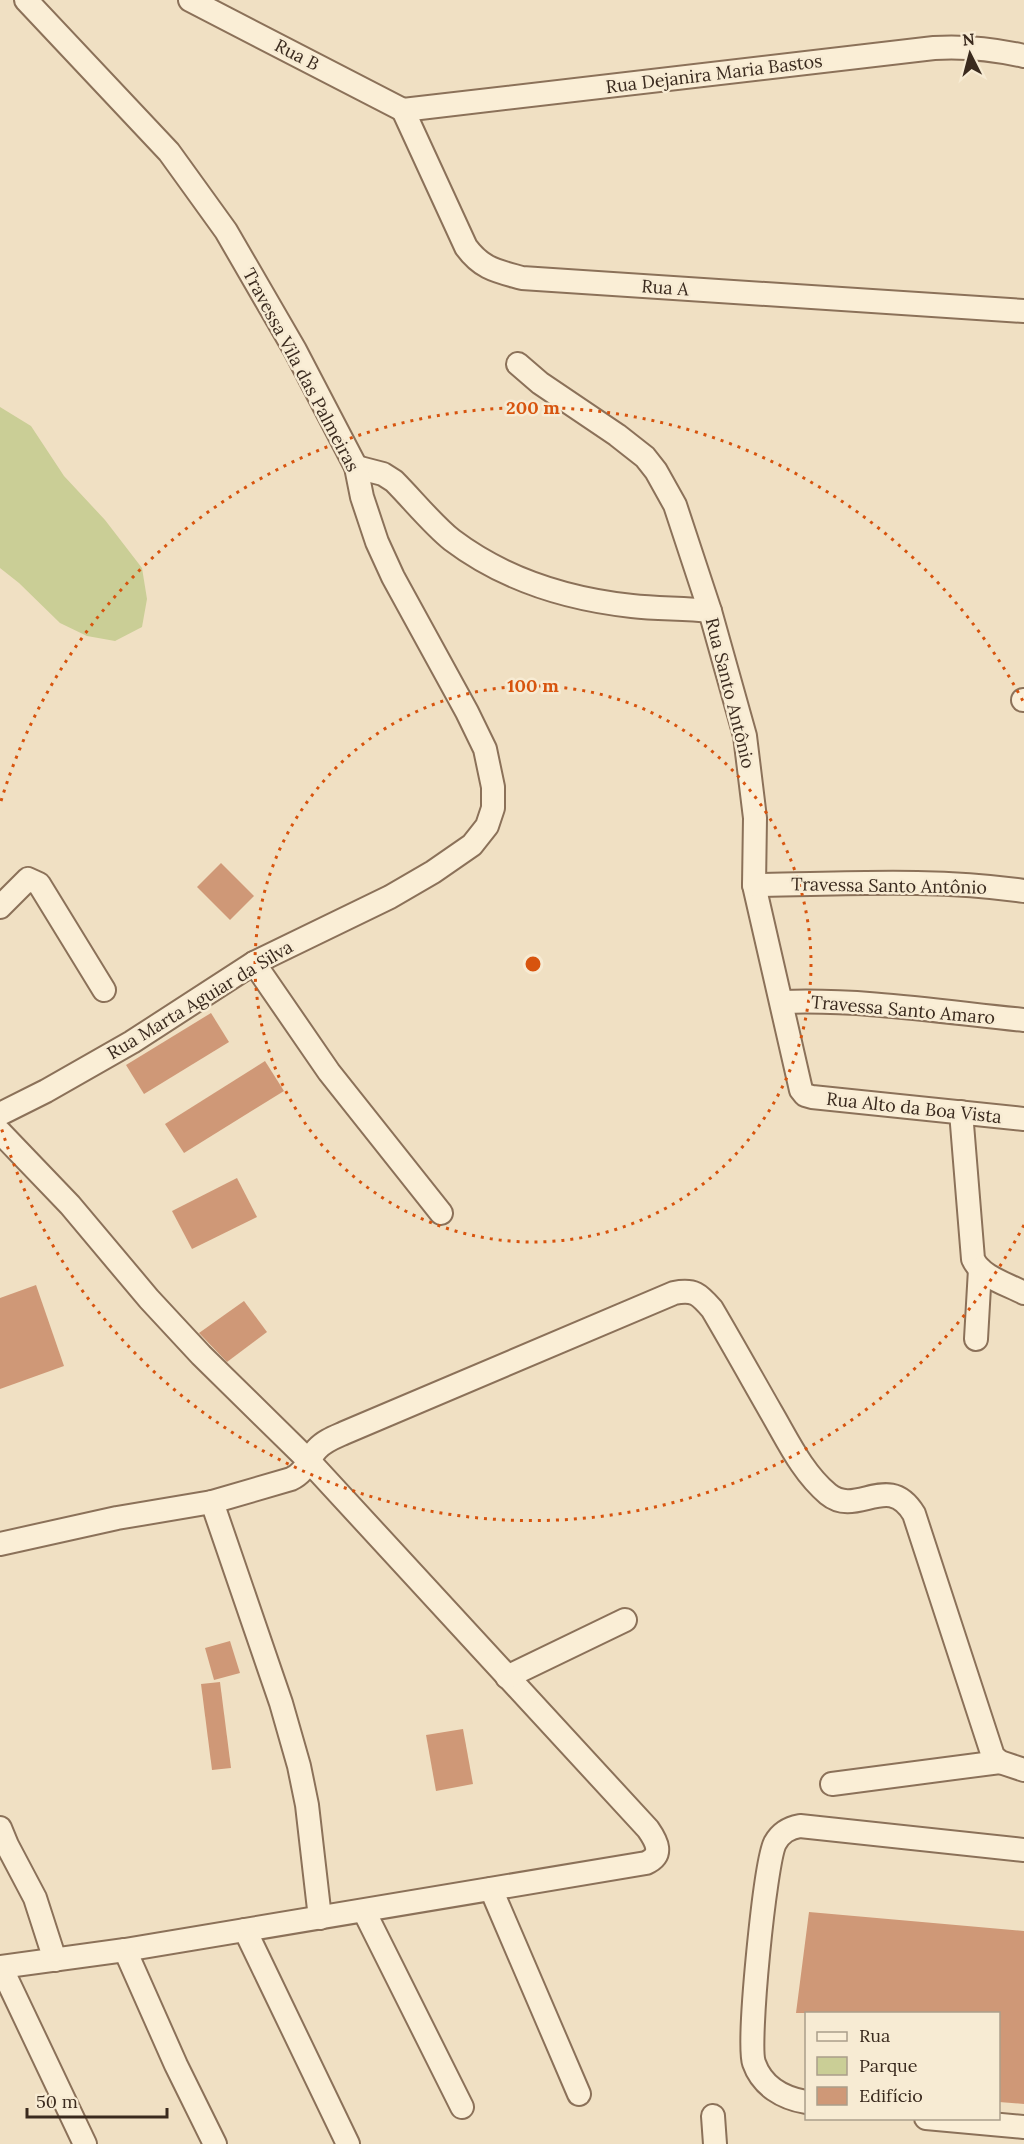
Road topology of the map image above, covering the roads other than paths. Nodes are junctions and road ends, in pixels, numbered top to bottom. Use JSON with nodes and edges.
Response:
{"nodes":[{"id":1,"x":26,"y":0,"type":"edge"},
{"id":2,"x":190,"y":0,"type":"edge"},
{"id":3,"x":1024,"y":56,"type":"edge"},
{"id":4,"x":403,"y":110,"type":"junction"},
{"id":5,"x":1024,"y":311,"type":"edge"},
{"id":6,"x":518,"y":364,"type":"dead end"},
{"id":7,"x":356,"y":467,"type":"junction"},
{"id":8,"x":710,"y":611,"type":"junction"},
{"id":9,"x":487,"y":826,"type":"joint"},
{"id":10,"x":754,"y":885,"type":"junction"},
{"id":11,"x":1024,"y":891,"type":"edge"},
{"id":12,"x":0,"y":907,"type":"edge"},
{"id":13,"x":254,"y":963,"type":"junction"},
{"id":14,"x":104,"y":990,"type":"dead end"},
{"id":15,"x":782,"y":1002,"type":"junction"},
{"id":16,"x":1024,"y":1020,"type":"edge"},
{"id":17,"x":805,"y":1095,"type":"joint"},
{"id":18,"x":961,"y":1112,"type":"junction"},
{"id":19,"x":0,"y":1114,"type":"edge"},
{"id":20,"x":1024,"y":1119,"type":"edge"},
{"id":21,"x":0,"y":1132,"type":"edge"},
{"id":22,"x":441,"y":1213,"type":"dead end"},
{"id":23,"x":976,"y":1262,"type":"junction"},
{"id":24,"x":1024,"y":1293,"type":"edge"},
{"id":25,"x":976,"y":1339,"type":"dead end"},
{"id":26,"x":309,"y":1461,"type":"junction"},
{"id":27,"x":212,"y":1502,"type":"junction"},
{"id":28,"x":0,"y":1544,"type":"edge"},
{"id":29,"x":625,"y":1620,"type":"dead end"},
{"id":30,"x":507,"y":1677,"type":"junction"},
{"id":31,"x":1000,"y":1762,"type":"junction"},
{"id":32,"x":1024,"y":1770,"type":"edge"},
{"id":33,"x":832,"y":1784,"type":"dead end"},
{"id":34,"x":0,"y":1828,"type":"edge"},
{"id":35,"x":1024,"y":1850,"type":"edge"},
{"id":36,"x":490,"y":1889,"type":"junction"},
{"id":37,"x":364,"y":1911,"type":"junction"},
{"id":38,"x":320,"y":1918,"type":"junction"},
{"id":39,"x":245,"y":1930,"type":"junction"},
{"id":40,"x":125,"y":1950,"type":"junction"},
{"id":41,"x":55,"y":1960,"type":"junction"},
{"id":42,"x":0,"y":1967,"type":"edge"},
{"id":43,"x":579,"y":2094,"type":"dead end"},
{"id":44,"x":805,"y":2101,"type":"edge"},
{"id":45,"x":462,"y":2107,"type":"dead end"},
{"id":46,"x":713,"y":2116,"type":"dead end"},
{"id":47,"x":948,"y":2120,"type":"edge"},
{"id":48,"x":1024,"y":2127,"type":"edge"},
{"id":49,"x":85,"y":2144,"type":"edge"},
{"id":50,"x":215,"y":2144,"type":"edge"},
{"id":51,"x":348,"y":2144,"type":"edge"},
{"id":52,"x":715,"y":2144,"type":"edge"}],
"edges":[{"from":1,"to":7,"type":"street","name":"Travessa Vila das Palmeiras"},
{"from":2,"to":4,"type":"street","name":"Rua B"},
{"from":3,"to":4,"type":"street","name":"Rua Dejanira Maria Bastos"},
{"from":4,"to":5,"type":"street","name":"Rua A"},
{"from":6,"to":8,"type":"street","name":"Rua Santo Antônio"},
{"from":7,"to":8,"type":"street"},
{"from":7,"to":9,"type":"street","name":"Travessa Vila das Palmeiras"},
{"from":8,"to":10,"type":"street","name":"Rua Santo Antônio"},
{"from":9,"to":13,"type":"street","name":"Rua Marta Aguiar da Silva"},
{"from":10,"to":11,"type":"street","name":"Travessa Santo Antônio"},
{"from":10,"to":15,"type":"street","name":"Rua Santo Antônio"},
{"from":12,"to":14,"type":"street"},
{"from":13,"to":19,"type":"street","name":"Rua Marta Aguiar da Silva"},
{"from":13,"to":22,"type":"street"},
{"from":15,"to":16,"type":"street","name":"Travessa Santo Amaro"},
{"from":15,"to":17,"type":"street","name":"Rua Santo Antônio"},
{"from":17,"to":18,"type":"street","name":"Rua Alto da Boa Vista"},
{"from":18,"to":20,"type":"street","name":"Rua Alto da Boa Vista"},
{"from":18,"to":23,"type":"street"},
{"from":21,"to":26,"type":"street"},
{"from":23,"to":24,"type":"street"},
{"from":23,"to":25,"type":"street"},
{"from":26,"to":27,"type":"street"},
{"from":26,"to":30,"type":"street"},
{"from":26,"to":31,"type":"street"},
{"from":27,"to":28,"type":"street"},
{"from":27,"to":38,"type":"street"},
{"from":29,"to":30,"type":"street"},
{"from":30,"to":36,"type":"street"},
{"from":31,"to":32,"type":"street"},
{"from":31,"to":33,"type":"street"},
{"from":34,"to":41,"type":"street"},
{"from":35,"to":44,"type":"street"},
{"from":36,"to":37,"type":"street"},
{"from":36,"to":43,"type":"street"},
{"from":37,"to":38,"type":"street"},
{"from":37,"to":45,"type":"street"},
{"from":38,"to":39,"type":"street"},
{"from":39,"to":40,"type":"street"},
{"from":39,"to":51,"type":"street"},
{"from":40,"to":41,"type":"street"},
{"from":40,"to":50,"type":"street"},
{"from":41,"to":42,"type":"street"},
{"from":42,"to":49,"type":"street"},
{"from":46,"to":52,"type":"street"},
{"from":47,"to":48,"type":"street"}]}
